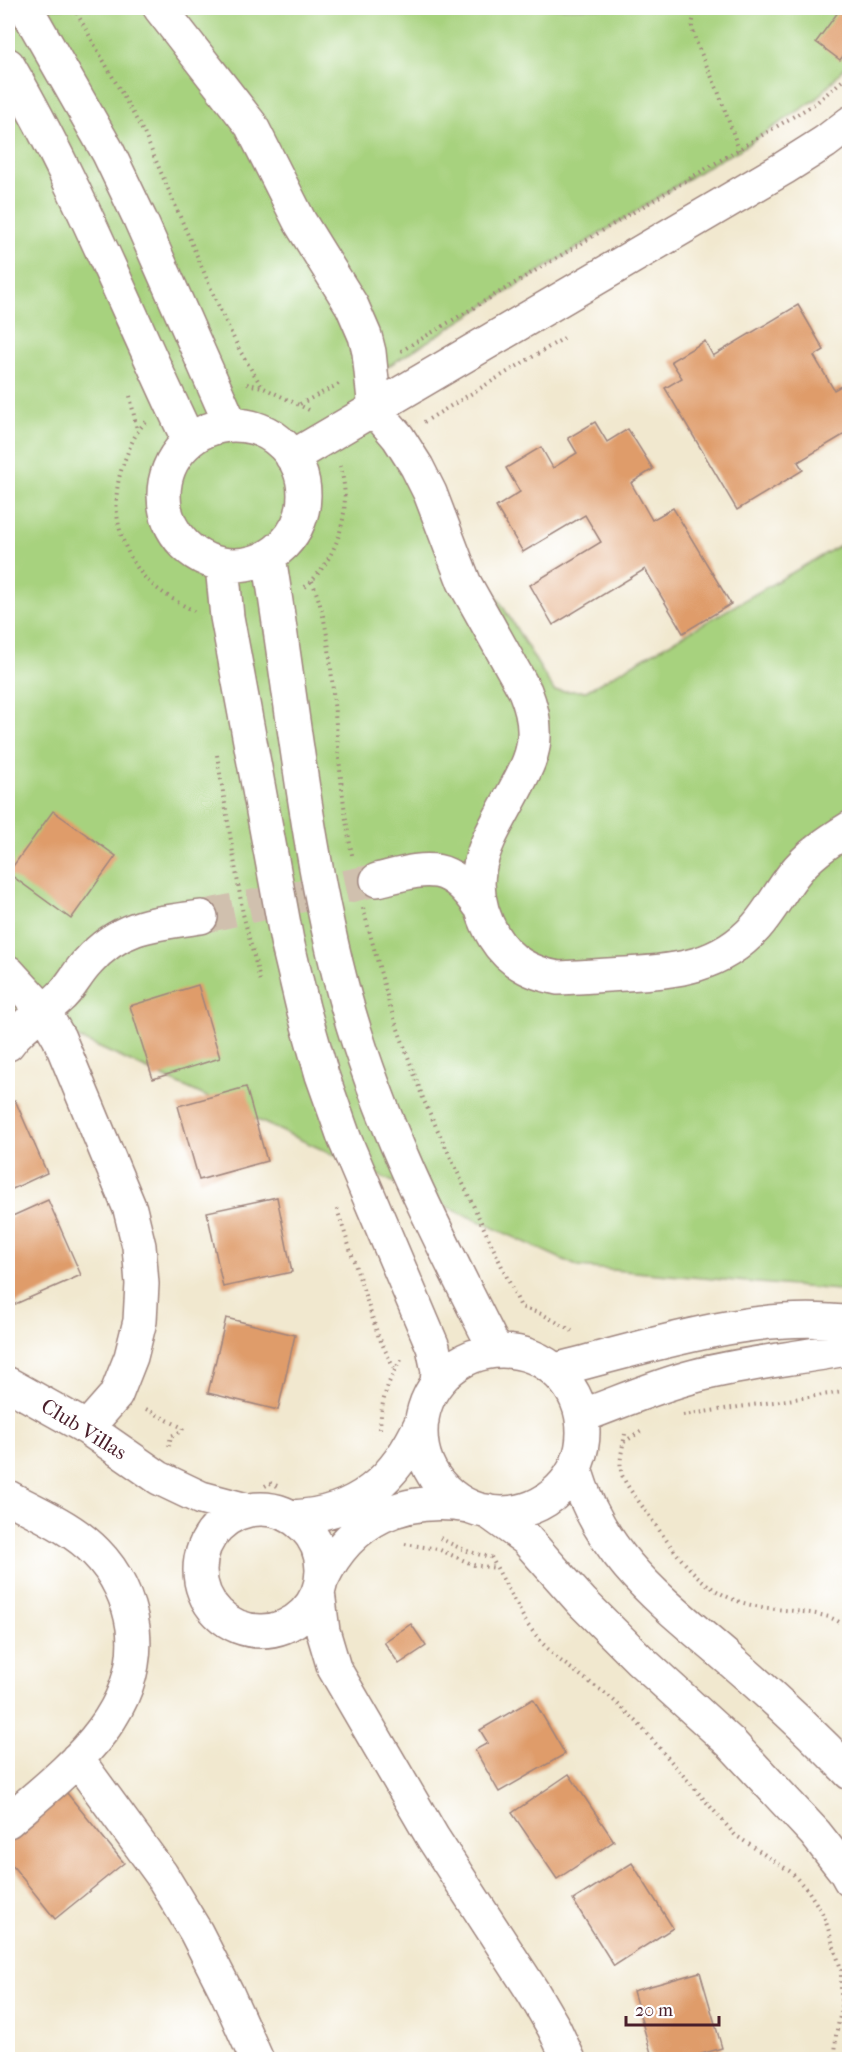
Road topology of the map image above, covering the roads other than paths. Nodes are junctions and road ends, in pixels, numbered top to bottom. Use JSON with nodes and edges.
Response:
{"nodes":[{"id":1,"x":26,"y":8,"type":"edge"},
{"id":2,"x":160,"y":8,"type":"edge"},
{"id":3,"x":8,"y":65,"type":"edge"},
{"id":4,"x":849,"y":123,"type":"edge"},
{"id":5,"x":375,"y":410,"type":"junction"},
{"id":6,"x":231,"y":425,"type":"junction"},
{"id":7,"x":189,"y":441,"type":"junction"},
{"id":8,"x":292,"y":457,"type":"junction"},
{"id":9,"x":269,"y":557,"type":"junction"},
{"id":10,"x":222,"y":565,"type":"junction"},
{"id":11,"x":502,"y":817,"type":"junction"},
{"id":12,"x":849,"y":828,"type":"edge"},
{"id":13,"x":423,"y":869,"type":"junction"},
{"id":14,"x":365,"y":884,"type":"tunnel mouth"},
{"id":15,"x":479,"y":905,"type":"junction"},
{"id":16,"x":201,"y":917,"type":"tunnel mouth"},
{"id":17,"x":8,"y":972,"type":"edge"},
{"id":18,"x":43,"y":1010,"type":"junction"},
{"id":19,"x":8,"y":1044,"type":"edge"},
{"id":20,"x":849,"y":1323,"type":"edge"},
{"id":21,"x":849,"y":1348,"type":"edge"},
{"id":22,"x":496,"y":1351,"type":"junction"},
{"id":23,"x":555,"y":1370,"type":"junction"},
{"id":24,"x":437,"y":1383,"type":"junction"},
{"id":25,"x":8,"y":1384,"type":"edge"},
{"id":26,"x":582,"y":1416,"type":"junction"},
{"id":27,"x":422,"y":1421,"type":"junction"},
{"id":28,"x":87,"y":1428,"type":"junction"},
{"id":29,"x":164,"y":1464,"type":"junction"},
{"id":30,"x":575,"y":1469,"type":"junction"},
{"id":31,"x":8,"y":1497,"type":"edge"},
{"id":32,"x":254,"y":1499,"type":"junction"},
{"id":33,"x":290,"y":1503,"type":"junction"},
{"id":34,"x":478,"y":1509,"type":"junction"},
{"id":35,"x":205,"y":1545,"type":"junction"},
{"id":36,"x":320,"y":1586,"type":"junction"},
{"id":37,"x":269,"y":1631,"type":"junction"},
{"id":38,"x":334,"y":1668,"type":"junction"},
{"id":39,"x":78,"y":1759,"type":"junction"},
{"id":40,"x":849,"y":1773,"type":"edge"},
{"id":41,"x":8,"y":1821,"type":"edge"},
{"id":42,"x":849,"y":1880,"type":"edge"},
{"id":43,"x":257,"y":2060,"type":"edge"},
{"id":44,"x":569,"y":2060,"type":"edge"}],
"edges":[{"from":1,"to":6,"type":"street"},
{"from":2,"to":5,"type":"street"},
{"from":3,"to":7,"type":"street"},
{"from":4,"to":5,"type":"street"},
{"from":5,"to":8,"type":"street"},
{"from":5,"to":11,"type":"street"},
{"from":6,"to":7,"type":"street"},
{"from":6,"to":8,"type":"street"},
{"from":7,"to":10,"type":"street"},
{"from":8,"to":9,"type":"street"},
{"from":9,"to":10,"type":"street"},
{"from":9,"to":22,"type":"street"},
{"from":10,"to":24,"type":"street"},
{"from":11,"to":13,"type":"street"},
{"from":11,"to":15,"type":"street"},
{"from":12,"to":15,"type":"street"},
{"from":13,"to":14,"type":"street"},
{"from":13,"to":15,"type":"street"},
{"from":16,"to":18,"type":"street"},
{"from":17,"to":18,"type":"street"},
{"from":18,"to":19,"type":"street"},
{"from":18,"to":28,"type":"street"},
{"from":20,"to":23,"type":"street"},
{"from":21,"to":26,"type":"street"},
{"from":22,"to":23,"type":"street"},
{"from":22,"to":24,"type":"street"},
{"from":23,"to":26,"type":"street"},
{"from":24,"to":27,"type":"street"},
{"from":25,"to":28,"type":"street","name":"Club Villas"},
{"from":26,"to":30,"type":"street"},
{"from":27,"to":33,"type":"street"},
{"from":27,"to":34,"type":"street"},
{"from":28,"to":29,"type":"street","name":"Club Villas"},
{"from":29,"to":32,"type":"street"},
{"from":29,"to":35,"type":"street"},
{"from":30,"to":34,"type":"street"},
{"from":30,"to":40,"type":"street"},
{"from":31,"to":39,"type":"street"},
{"from":32,"to":33,"type":"street"},
{"from":32,"to":35,"type":"street"},
{"from":33,"to":36,"type":"street"},
{"from":34,"to":36,"type":"street"},
{"from":34,"to":42,"type":"street"},
{"from":35,"to":37,"type":"street"},
{"from":36,"to":37,"type":"street"},
{"from":36,"to":38,"type":"street"},
{"from":37,"to":38,"type":"street"},
{"from":38,"to":44,"type":"street"},
{"from":39,"to":41,"type":"street"},
{"from":39,"to":43,"type":"street"}]}
